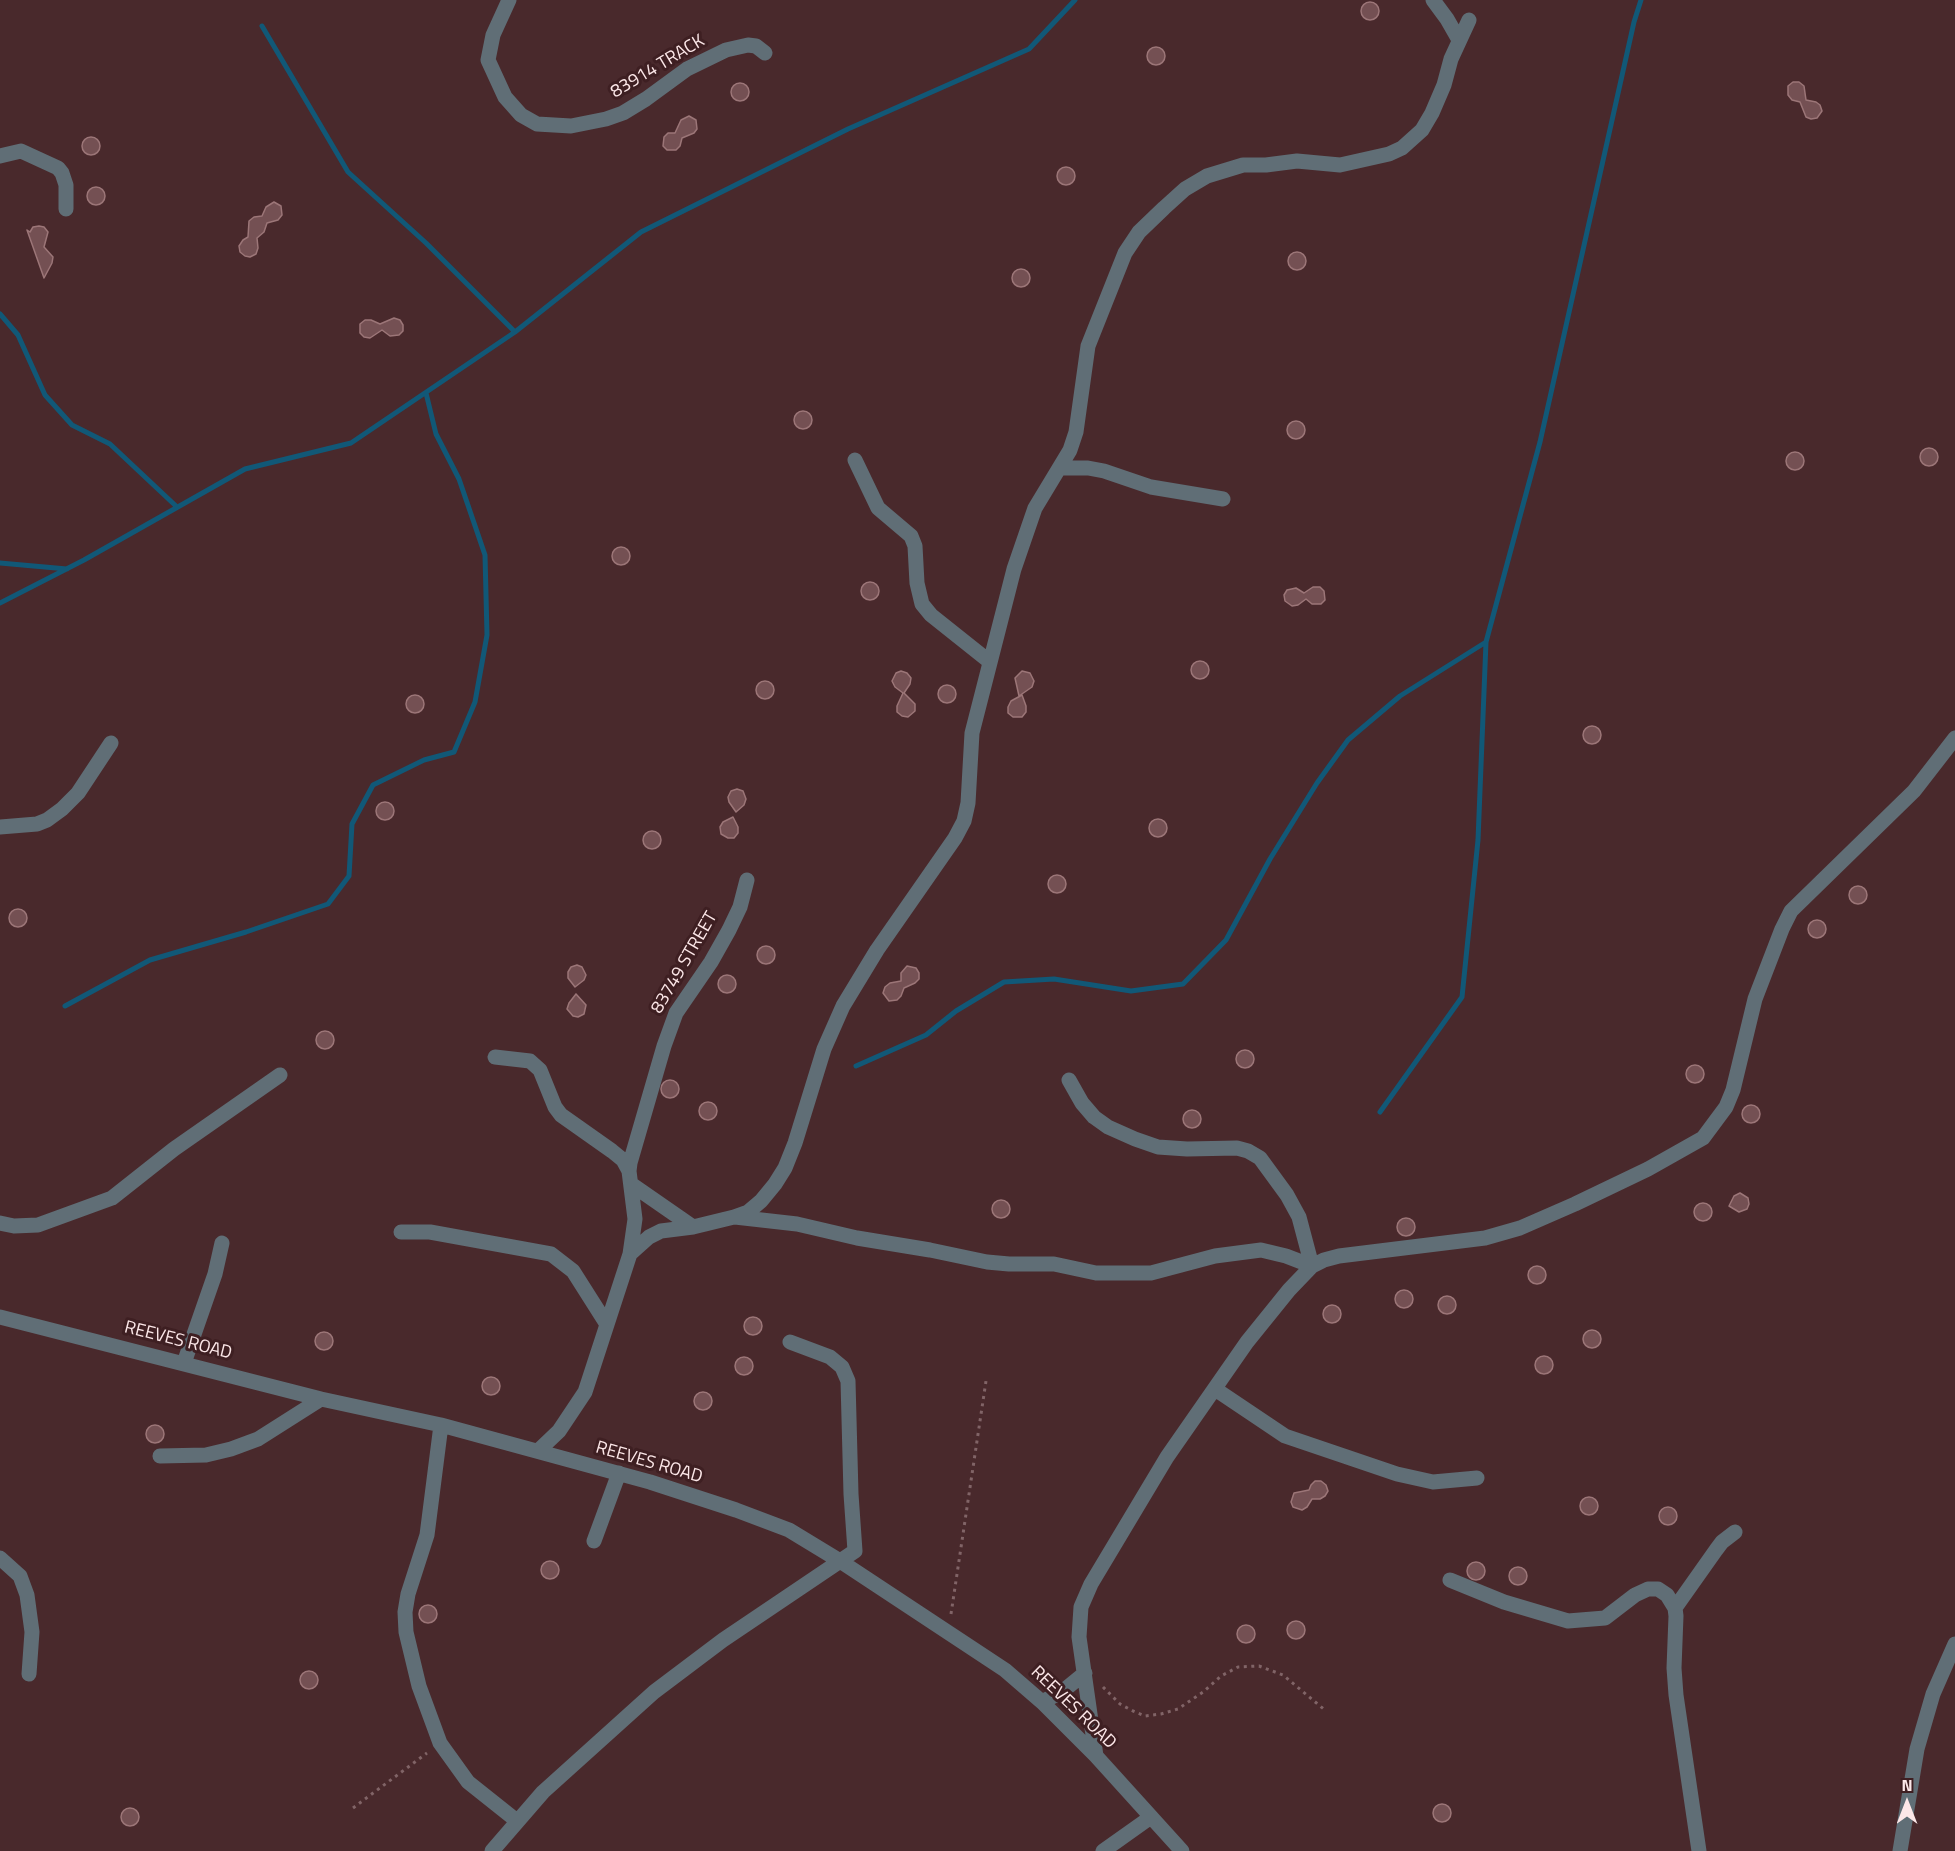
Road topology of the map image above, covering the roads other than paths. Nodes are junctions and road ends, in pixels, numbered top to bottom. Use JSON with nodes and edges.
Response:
{"nodes":[{"id":1,"x":509,"y":0,"type":"edge"},
{"id":2,"x":1433,"y":0,"type":"edge"},
{"id":3,"x":1469,"y":20,"type":"dead end"},
{"id":4,"x":1459,"y":40,"type":"junction"},
{"id":5,"x":765,"y":53,"type":"dead end"},
{"id":6,"x":0,"y":156,"type":"edge"},
{"id":7,"x":66,"y":209,"type":"dead end"},
{"id":8,"x":855,"y":460,"type":"dead end"},
{"id":9,"x":1060,"y":468,"type":"junction"},
{"id":10,"x":1223,"y":499,"type":"dead end"},
{"id":11,"x":990,"y":662,"type":"junction"},
{"id":12,"x":1955,"y":738,"type":"edge"},
{"id":13,"x":111,"y":743,"type":"dead end"},
{"id":14,"x":0,"y":827,"type":"edge"},
{"id":15,"x":747,"y":880,"type":"dead end"},
{"id":16,"x":495,"y":1057,"type":"dead end"},
{"id":17,"x":280,"y":1075,"type":"dead end"},
{"id":18,"x":1070,"y":1080,"type":"dead end"},
{"id":19,"x":630,"y":1177,"type":"junction"},
{"id":20,"x":734,"y":1217,"type":"junction"},
{"id":21,"x":0,"y":1223,"type":"edge"},
{"id":22,"x":693,"y":1227,"type":"junction"},
{"id":23,"x":401,"y":1232,"type":"dead end"},
{"id":24,"x":222,"y":1243,"type":"dead end"},
{"id":25,"x":630,"y":1254,"type":"junction"},
{"id":26,"x":1312,"y":1266,"type":"junction"},
{"id":27,"x":0,"y":1317,"type":"edge"},
{"id":28,"x":606,"y":1323,"type":"junction"},
{"id":29,"x":790,"y":1342,"type":"dead end"},
{"id":30,"x":184,"y":1363,"type":"junction"},
{"id":31,"x":1215,"y":1389,"type":"junction"},
{"id":32,"x":321,"y":1399,"type":"junction"},
{"id":33,"x":441,"y":1425,"type":"junction"},
{"id":34,"x":538,"y":1451,"type":"junction"},
{"id":35,"x":160,"y":1456,"type":"dead end"},
{"id":36,"x":619,"y":1473,"type":"junction"},
{"id":37,"x":1477,"y":1478,"type":"dead end"},
{"id":38,"x":1735,"y":1532,"type":"dead end"},
{"id":39,"x":594,"y":1541,"type":"dead end"},
{"id":40,"x":0,"y":1558,"type":"edge"},
{"id":41,"x":840,"y":1561,"type":"junction"},
{"id":42,"x":1450,"y":1580,"type":"dead end"},
{"id":43,"x":1675,"y":1608,"type":"junction"},
{"id":44,"x":1955,"y":1644,"type":"edge"},
{"id":45,"x":1085,"y":1673,"type":"junction"},
{"id":46,"x":29,"y":1674,"type":"dead end"},
{"id":47,"x":1042,"y":1702,"type":"junction"},
{"id":48,"x":1096,"y":1756,"type":"junction"},
{"id":49,"x":1151,"y":1816,"type":"junction"},
{"id":50,"x":517,"y":1821,"type":"junction"},
{"id":51,"x":492,"y":1851,"type":"edge"},
{"id":52,"x":1103,"y":1851,"type":"edge"},
{"id":53,"x":1182,"y":1851,"type":"edge"},
{"id":54,"x":1699,"y":1851,"type":"edge"},
{"id":55,"x":1900,"y":1851,"type":"edge"}],
"edges":[{"from":1,"to":5,"type":"street","name":"83914 TRACK"},
{"from":2,"to":4,"type":"street"},
{"from":3,"to":4,"type":"street"},
{"from":4,"to":9,"type":"street"},
{"from":6,"to":7,"type":"street"},
{"from":8,"to":11,"type":"street"},
{"from":9,"to":10,"type":"street"},
{"from":9,"to":11,"type":"street"},
{"from":11,"to":20,"type":"street"},
{"from":12,"to":26,"type":"street"},
{"from":13,"to":14,"type":"street"},
{"from":15,"to":19,"type":"street","name":"83749 STREET"},
{"from":16,"to":19,"type":"street"},
{"from":17,"to":21,"type":"street"},
{"from":18,"to":26,"type":"street"},
{"from":19,"to":22,"type":"street"},
{"from":19,"to":25,"type":"street","name":"83749 STREET"},
{"from":20,"to":22,"type":"street"},
{"from":20,"to":26,"type":"street"},
{"from":22,"to":25,"type":"street"},
{"from":23,"to":28,"type":"street"},
{"from":24,"to":30,"type":"street"},
{"from":25,"to":28,"type":"street","name":"83749 STREET"},
{"from":26,"to":31,"type":"street"},
{"from":27,"to":30,"type":"street","name":"REEVES ROAD"},
{"from":28,"to":34,"type":"street","name":"83749 STREET"},
{"from":29,"to":41,"type":"street"},
{"from":30,"to":32,"type":"street","name":"REEVES ROAD"},
{"from":31,"to":37,"type":"street"},
{"from":31,"to":45,"type":"street"},
{"from":32,"to":33,"type":"street","name":"REEVES ROAD"},
{"from":32,"to":35,"type":"street"},
{"from":33,"to":34,"type":"street","name":"REEVES ROAD"},
{"from":33,"to":50,"type":"street"},
{"from":34,"to":36,"type":"street","name":"REEVES ROAD"},
{"from":36,"to":39,"type":"street"},
{"from":36,"to":41,"type":"street","name":"REEVES ROAD"},
{"from":38,"to":43,"type":"street"},
{"from":40,"to":46,"type":"street"},
{"from":41,"to":47,"type":"street","name":"REEVES ROAD"},
{"from":41,"to":50,"type":"street"},
{"from":42,"to":43,"type":"street"},
{"from":43,"to":54,"type":"street"},
{"from":44,"to":55,"type":"street"},
{"from":45,"to":47,"type":"street"},
{"from":45,"to":48,"type":"street"},
{"from":47,"to":48,"type":"street","name":"REEVES ROAD"},
{"from":48,"to":49,"type":"street","name":"REEVES ROAD"},
{"from":49,"to":52,"type":"street"},
{"from":49,"to":53,"type":"street","name":"REEVES ROAD"},
{"from":50,"to":51,"type":"street"}]}
